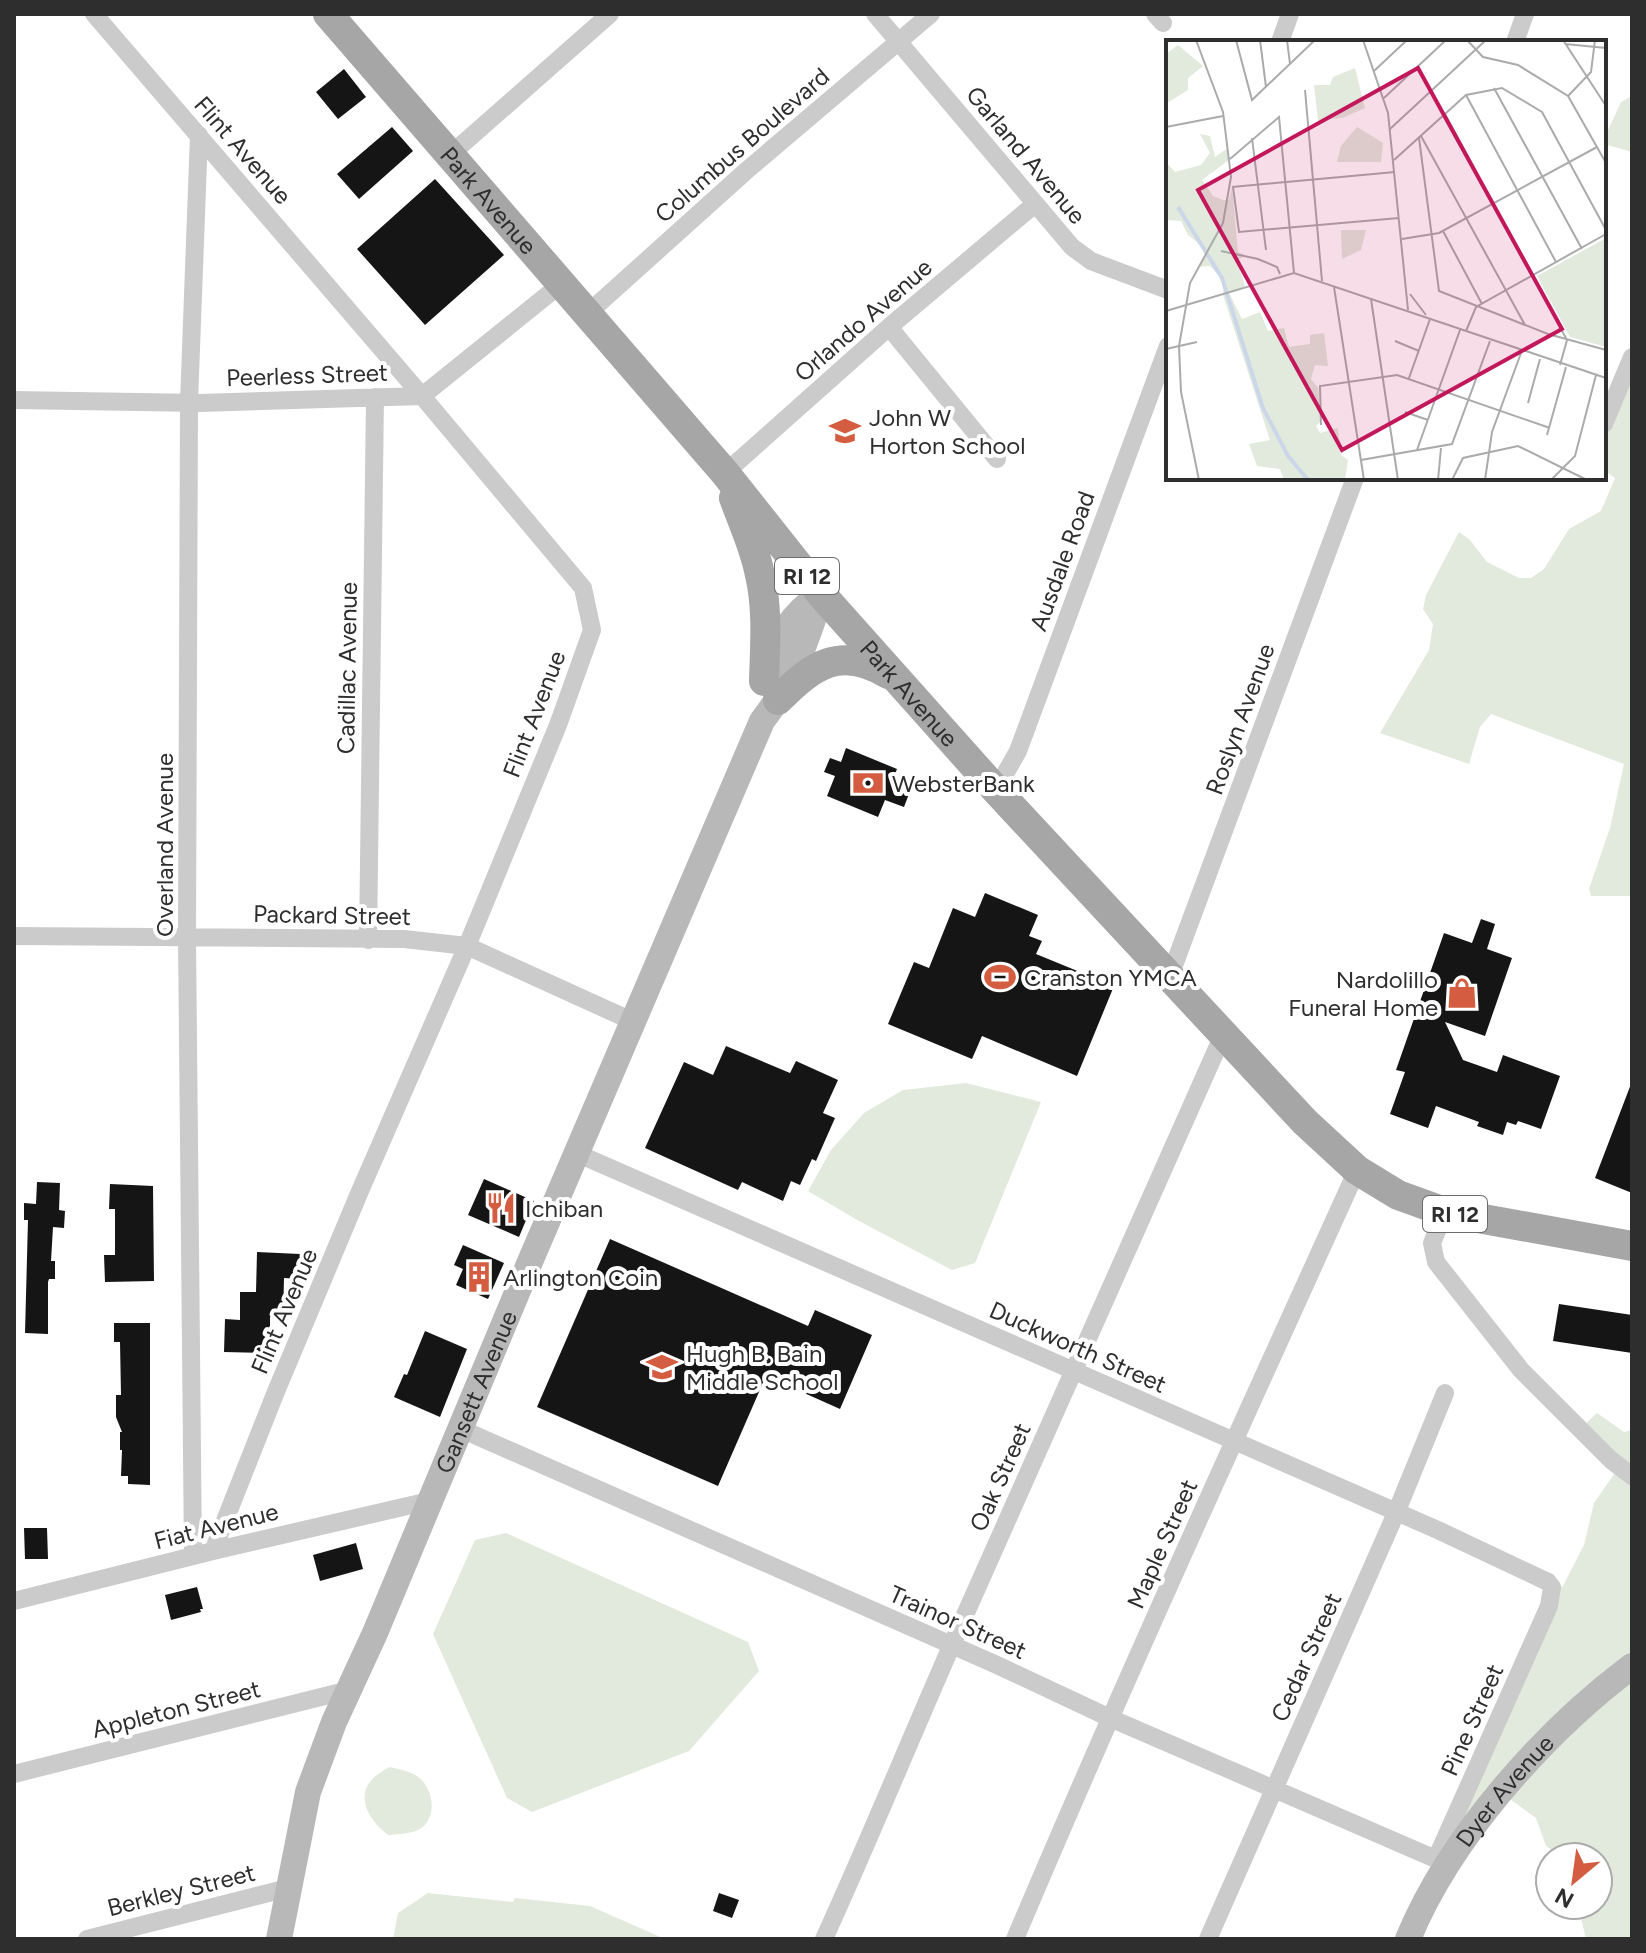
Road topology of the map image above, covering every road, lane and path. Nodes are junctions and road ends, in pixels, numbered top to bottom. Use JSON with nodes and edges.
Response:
{"nodes":[{"id":1,"x":94,"y":14,"type":"edge"},
{"id":2,"x":328,"y":14,"type":"edge"},
{"id":3,"x":610,"y":14,"type":"edge"},
{"id":4,"x":875,"y":14,"type":"edge"},
{"id":5,"x":931,"y":14,"type":"edge"},
{"id":6,"x":1290,"y":14,"type":"edge"},
{"id":7,"x":1525,"y":14,"type":"edge"},
{"id":8,"x":1281,"y":40,"type":"edge"},
{"id":9,"x":1516,"y":40,"type":"edge"},
{"id":10,"x":899,"y":42,"type":"junction"},
{"id":11,"x":199,"y":135,"type":"junction"},
{"id":12,"x":450,"y":155,"type":"junction"},
{"id":13,"x":1035,"y":204,"type":"junction"},
{"id":14,"x":561,"y":284,"type":"junction"},
{"id":15,"x":1166,"y":289,"type":"edge"},
{"id":16,"x":587,"y":314,"type":"junction"},
{"id":17,"x":889,"y":327,"type":"junction"},
{"id":18,"x":1166,"y":351,"type":"edge"},
{"id":19,"x":1632,"y":357,"type":"edge"},
{"id":20,"x":422,"y":396,"type":"junction"},
{"id":21,"x":375,"y":397,"type":"junction"},
{"id":22,"x":14,"y":400,"type":"edge"},
{"id":23,"x":189,"y":402,"type":"junction"},
{"id":24,"x":1606,"y":419,"type":"edge"},
{"id":25,"x":997,"y":459,"type":"dead end"},
{"id":26,"x":725,"y":473,"type":"junction"},
{"id":27,"x":1354,"y":480,"type":"edge"},
{"id":28,"x":821,"y":594,"type":"junction"},
{"id":29,"x":899,"y":681,"type":"junction"},
{"id":30,"x":768,"y":701,"type":"junction"},
{"id":31,"x":996,"y":790,"type":"junction"},
{"id":32,"x":14,"y":936,"type":"edge"},
{"id":33,"x":187,"y":937,"type":"junction"},
{"id":34,"x":368,"y":940,"type":"junction"},
{"id":35,"x":467,"y":946,"type":"junction"},
{"id":36,"x":1170,"y":976,"type":"junction"},
{"id":37,"x":632,"y":1021,"type":"junction"},
{"id":38,"x":1223,"y":1035,"type":"junction"},
{"id":39,"x":576,"y":1153,"type":"junction"},
{"id":40,"x":1357,"y":1170,"type":"junction"},
{"id":41,"x":1445,"y":1212,"type":"junction"},
{"id":42,"x":1632,"y":1246,"type":"edge"},
{"id":43,"x":1073,"y":1370,"type":"junction"},
{"id":44,"x":1445,"y":1393,"type":"dead end"},
{"id":45,"x":461,"y":1429,"type":"junction"},
{"id":46,"x":1232,"y":1441,"type":"junction"},
{"id":47,"x":1632,"y":1476,"type":"edge"},
{"id":48,"x":429,"y":1501,"type":"junction"},
{"id":49,"x":1396,"y":1513,"type":"junction"},
{"id":50,"x":213,"y":1551,"type":"junction"},
{"id":51,"x":193,"y":1556,"type":"junction"},
{"id":52,"x":1552,"y":1594,"type":"joint"},
{"id":53,"x":14,"y":1601,"type":"edge"},
{"id":54,"x":952,"y":1645,"type":"junction"},
{"id":55,"x":1632,"y":1666,"type":"edge"},
{"id":56,"x":349,"y":1690,"type":"junction"},
{"id":57,"x":1110,"y":1718,"type":"junction"},
{"id":58,"x":14,"y":1774,"type":"edge"},
{"id":59,"x":1274,"y":1788,"type":"junction"},
{"id":60,"x":1442,"y":1862,"type":"junction"},
{"id":61,"x":288,"y":1888,"type":"junction"},
{"id":62,"x":87,"y":1939,"type":"edge"},
{"id":63,"x":279,"y":1939,"type":"edge"},
{"id":64,"x":824,"y":1939,"type":"edge"},
{"id":65,"x":1015,"y":1939,"type":"edge"},
{"id":66,"x":1208,"y":1939,"type":"edge"},
{"id":67,"x":1408,"y":1939,"type":"edge"}],
"edges":[{"from":1,"to":11,"type":"street","name":"Flint Avenue"},
{"from":2,"to":12,"type":"main road","name":"Park Avenue","number":"RI 12"},
{"from":3,"to":12,"type":"street"},
{"from":4,"to":10,"type":"street","name":"Garland Avenue"},
{"from":5,"to":10,"type":"street","name":"Columbus Boulevard"},
{"from":6,"to":8,"type":"street"},
{"from":7,"to":9,"type":"street"},
{"from":10,"to":13,"type":"street","name":"Garland Avenue"},
{"from":10,"to":16,"type":"street","name":"Columbus Boulevard"},
{"from":11,"to":20,"type":"street","name":"Flint Avenue"},
{"from":11,"to":23,"type":"street","name":"Overland Avenue"},
{"from":12,"to":14,"type":"main road","name":"Park Avenue","number":"RI 12"},
{"from":13,"to":15,"type":"street","name":"Garland Avenue"},
{"from":13,"to":17,"type":"street","name":"Orlando Avenue"},
{"from":14,"to":16,"type":"main road","name":"Park Avenue","number":"RI 12"},
{"from":14,"to":20,"type":"street","name":"Peerless Street"},
{"from":16,"to":26,"type":"main road","name":"Park Avenue","number":"RI 12"},
{"from":17,"to":25,"type":"street"},
{"from":17,"to":26,"type":"street","name":"Orlando Avenue"},
{"from":18,"to":31,"type":"street","name":"Ausdale Road"},
{"from":19,"to":24,"type":"street"},
{"from":20,"to":21,"type":"street","name":"Peerless Street"},
{"from":20,"to":35,"type":"street","name":"Flint Avenue"},
{"from":21,"to":23,"type":"street","name":"Peerless Street"},
{"from":21,"to":34,"type":"street","name":"Cadillac Avenue"},
{"from":22,"to":23,"type":"street","name":"Peerless Street"},
{"from":23,"to":33,"type":"street","name":"Overland Avenue"},
{"from":26,"to":28,"type":"main road","name":"Park Avenue","number":"RI 12"},
{"from":26,"to":30,"type":"main road"},
{"from":27,"to":36,"type":"street","name":"Roslyn Avenue"},
{"from":28,"to":29,"type":"main road","name":"Park Avenue","number":"RI 12"},
{"from":28,"to":30,"type":"main road","name":"Gansett Avenue"},
{"from":29,"to":30,"type":"main road"},
{"from":29,"to":31,"type":"main road","name":"Park Avenue","number":"RI 12"},
{"from":30,"to":37,"type":"main road","name":"Gansett Avenue"},
{"from":31,"to":36,"type":"main road","name":"Park Avenue","number":"RI 12"},
{"from":32,"to":33,"type":"street","name":"Packard Street"},
{"from":33,"to":34,"type":"street","name":"Packard Street"},
{"from":33,"to":51,"type":"street","name":"Overland Avenue"},
{"from":34,"to":35,"type":"street","name":"Packard Street"},
{"from":35,"to":37,"type":"street","name":"Packard Street"},
{"from":35,"to":50,"type":"street","name":"Flint Avenue"},
{"from":36,"to":38,"type":"main road","name":"Park Avenue","number":"RI 12"},
{"from":37,"to":39,"type":"main road","name":"Gansett Avenue"},
{"from":38,"to":40,"type":"main road","name":"Park Avenue","number":"RI 12"},
{"from":38,"to":43,"type":"street","name":"Oak Street"},
{"from":39,"to":43,"type":"street","name":"Duckworth Street"},
{"from":39,"to":45,"type":"main road","name":"Gansett Avenue"},
{"from":40,"to":41,"type":"main road","name":"Park Avenue","number":"RI 12"},
{"from":40,"to":46,"type":"street","name":"Maple Street"},
{"from":41,"to":42,"type":"main road","name":"Park Avenue","number":"RI 12"},
{"from":41,"to":47,"type":"street"},
{"from":43,"to":46,"type":"street","name":"Duckworth Street"},
{"from":43,"to":54,"type":"street","name":"Oak Street"},
{"from":44,"to":49,"type":"street","name":"Cedar Street"},
{"from":45,"to":48,"type":"main road","name":"Gansett Avenue"},
{"from":45,"to":54,"type":"street","name":"Trainor Street"},
{"from":46,"to":49,"type":"street","name":"Duckworth Street"},
{"from":46,"to":57,"type":"street","name":"Maple Street"},
{"from":48,"to":50,"type":"street","name":"Fiat Avenue"},
{"from":48,"to":56,"type":"main road","name":"Gansett Avenue"},
{"from":49,"to":52,"type":"street","name":"Duckworth Street"},
{"from":49,"to":59,"type":"street","name":"Cedar Street"},
{"from":50,"to":51,"type":"street","name":"Fiat Avenue"},
{"from":51,"to":53,"type":"street","name":"Fiat Avenue"},
{"from":52,"to":60,"type":"street","name":"Pine Street"},
{"from":54,"to":57,"type":"street","name":"Trainor Street"},
{"from":54,"to":64,"type":"street","name":"Oak Street"},
{"from":55,"to":60,"type":"main road","name":"Dyer Avenue"},
{"from":56,"to":58,"type":"street","name":"Appleton Street"},
{"from":56,"to":61,"type":"main road","name":"Gansett Avenue"},
{"from":57,"to":59,"type":"street","name":"Trainor Street"},
{"from":57,"to":65,"type":"street","name":"Maple Street"},
{"from":59,"to":60,"type":"street","name":"Trainor Street"},
{"from":59,"to":66,"type":"street","name":"Cedar Street"},
{"from":60,"to":67,"type":"main road","name":"Dyer Avenue"},
{"from":61,"to":62,"type":"street","name":"Berkley Street"},
{"from":61,"to":63,"type":"main road","name":"Gansett Avenue"}]}
